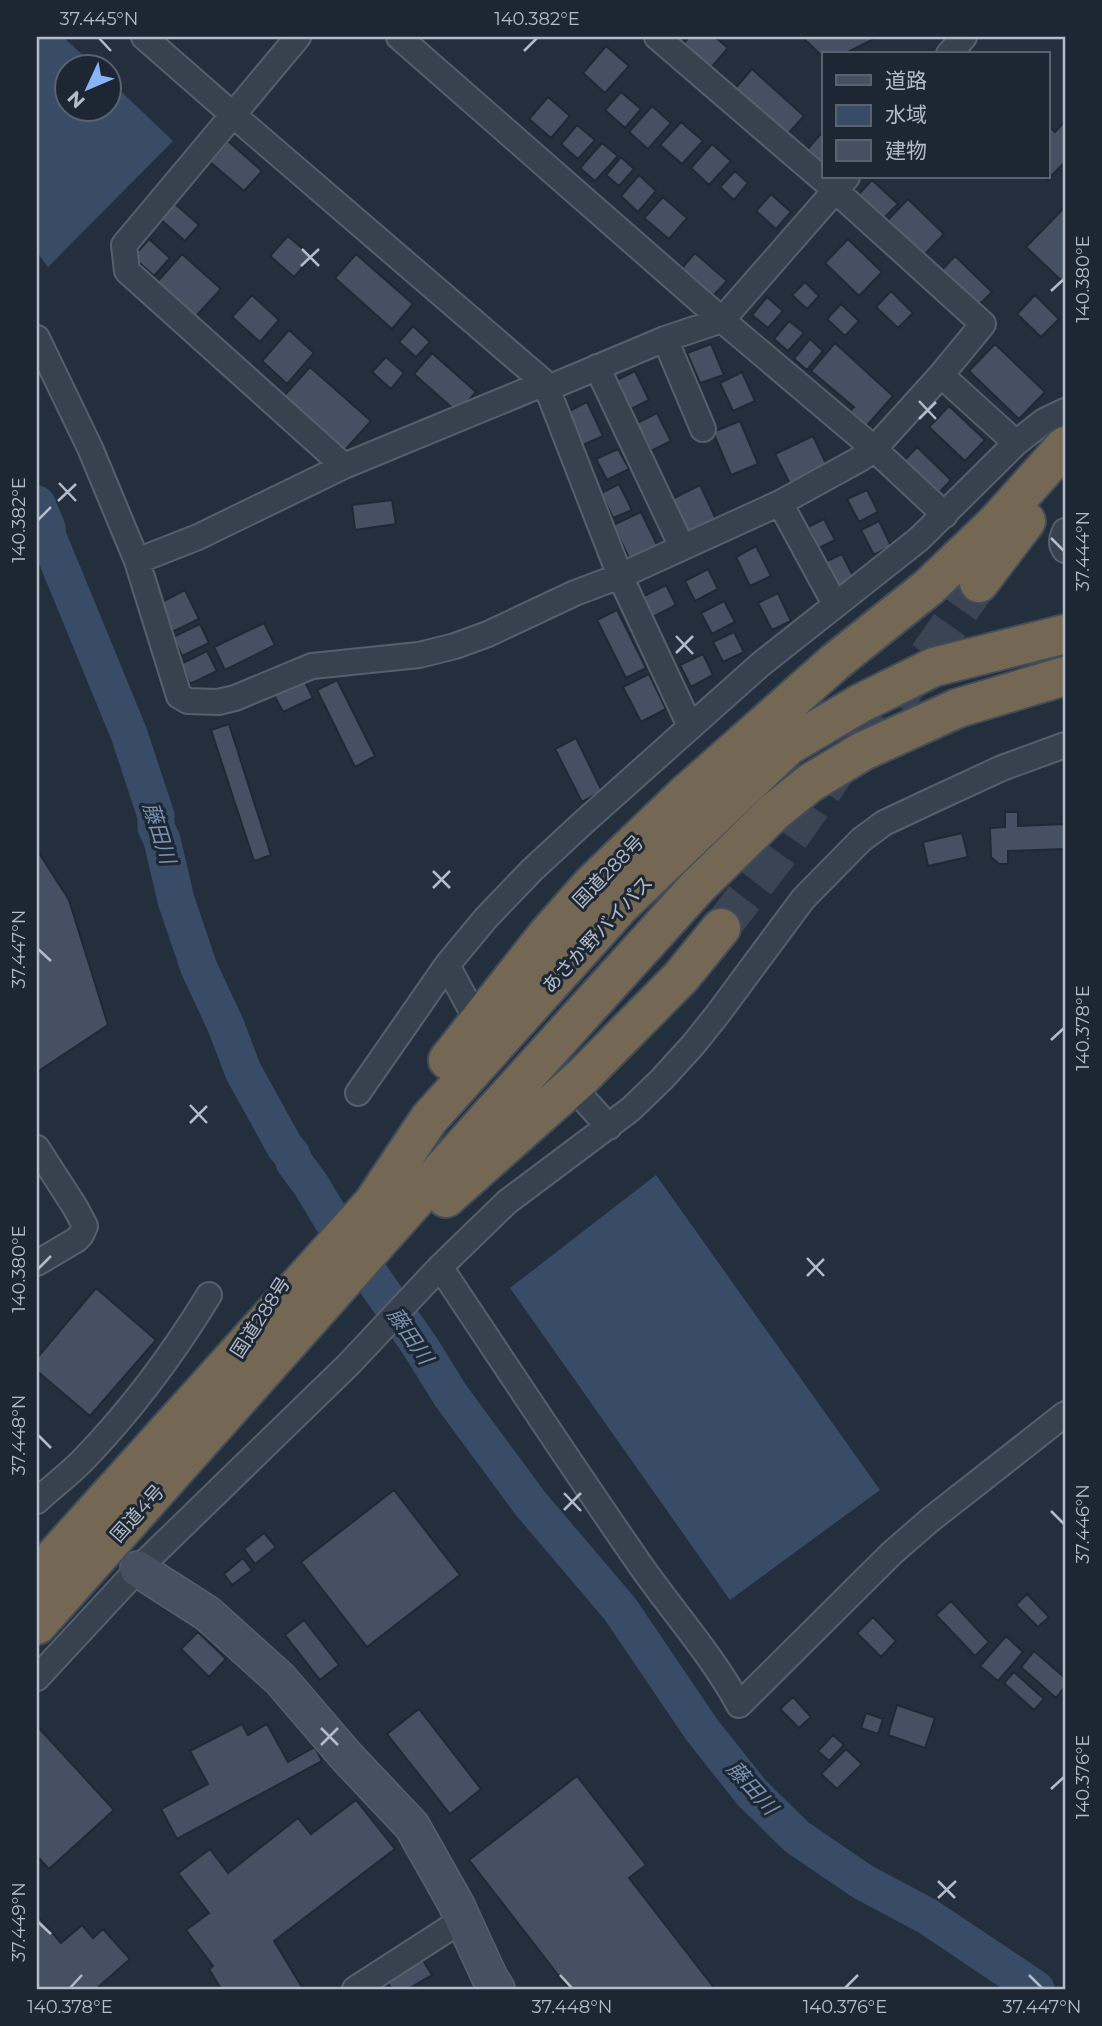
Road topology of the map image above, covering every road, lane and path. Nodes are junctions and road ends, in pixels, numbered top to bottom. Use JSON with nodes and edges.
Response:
{"nodes":[{"id":1,"x":144,"y":37,"type":"edge"},
{"id":2,"x":298,"y":37,"type":"edge"},
{"id":3,"x":399,"y":37,"type":"edge"},
{"id":4,"x":657,"y":37,"type":"edge"},
{"id":5,"x":964,"y":37,"type":"edge"},
{"id":6,"x":952,"y":52,"type":"edge"},
{"id":7,"x":232,"y":114,"type":"junction"},
{"id":8,"x":822,"y":169,"type":"edge"},
{"id":9,"x":841,"y":184,"type":"edge"},
{"id":10,"x":722,"y":320,"type":"junction"},
{"id":11,"x":37,"y":338,"type":"edge"},
{"id":12,"x":665,"y":339,"type":"junction"},
{"id":13,"x":597,"y":367,"type":"junction"},
{"id":14,"x":942,"y":374,"type":"junction"},
{"id":15,"x":545,"y":383,"type":"junction"},
{"id":16,"x":1065,"y":411,"type":"edge"},
{"id":17,"x":703,"y":429,"type":"dead end"},
{"id":18,"x":1016,"y":443,"type":"junction"},
{"id":19,"x":1065,"y":446,"type":"edge"},
{"id":20,"x":874,"y":449,"type":"junction"},
{"id":21,"x":344,"y":466,"type":"junction"},
{"id":22,"x":1065,"y":473,"type":"edge"},
{"id":23,"x":780,"y":503,"type":"junction"},
{"id":24,"x":945,"y":515,"type":"junction"},
{"id":25,"x":1065,"y":531,"type":"edge"},
{"id":26,"x":682,"y":547,"type":"junction"},
{"id":27,"x":1065,"y":550,"type":"edge"},
{"id":28,"x":137,"y":561,"type":"junction"},
{"id":29,"x":620,"y":576,"type":"junction"},
{"id":30,"x":979,"y":583,"type":"tunnel mouth"},
{"id":31,"x":835,"y":604,"type":"junction"},
{"id":32,"x":1065,"y":635,"type":"edge"},
{"id":33,"x":1065,"y":676,"type":"edge"},
{"id":34,"x":690,"y":726,"type":"junction"},
{"id":35,"x":1065,"y":745,"type":"edge"},
{"id":36,"x":721,"y":928,"type":"tunnel mouth"},
{"id":37,"x":447,"y":965,"type":"junction"},
{"id":38,"x":469,"y":1006,"type":"dead end"},
{"id":39,"x":358,"y":1093,"type":"dead end"},
{"id":40,"x":579,"y":1094,"type":"dead end"},
{"id":41,"x":609,"y":1127,"type":"junction"},
{"id":42,"x":37,"y":1148,"type":"edge"},
{"id":43,"x":382,"y":1215,"type":"junction"},
{"id":44,"x":37,"y":1263,"type":"edge"},
{"id":45,"x":434,"y":1273,"type":"junction"},
{"id":46,"x":209,"y":1295,"type":"dead end"},
{"id":47,"x":307,"y":1300,"type":"junction"},
{"id":48,"x":233,"y":1383,"type":"junction"},
{"id":49,"x":1065,"y":1414,"type":"edge"},
{"id":50,"x":37,"y":1501,"type":"edge"},
{"id":51,"x":138,"y":1569,"type":"junction"},
{"id":52,"x":37,"y":1576,"type":"edge"},
{"id":53,"x":37,"y":1625,"type":"edge"},
{"id":54,"x":37,"y":1678,"type":"edge"},
{"id":55,"x":462,"y":1920,"type":"junction"},
{"id":56,"x":355,"y":1989,"type":"edge"},
{"id":57,"x":497,"y":1989,"type":"edge"}],
"edges":[{"from":1,"to":7,"type":"street"},
{"from":2,"to":7,"type":"street"},
{"from":3,"to":10,"type":"street"},
{"from":4,"to":8,"type":"street"},
{"from":5,"to":6,"type":"street"},
{"from":7,"to":15,"type":"street"},
{"from":7,"to":21,"type":"street"},
{"from":9,"to":10,"type":"street"},
{"from":9,"to":14,"type":"street"},
{"from":10,"to":12,"type":"street"},
{"from":10,"to":20,"type":"street"},
{"from":11,"to":28,"type":"street"},
{"from":12,"to":13,"type":"street"},
{"from":12,"to":17,"type":"street"},
{"from":13,"to":15,"type":"street"},
{"from":13,"to":26,"type":"street"},
{"from":14,"to":18,"type":"street"},
{"from":14,"to":20,"type":"street"},
{"from":15,"to":21,"type":"street"},
{"from":15,"to":29,"type":"street"},
{"from":16,"to":18,"type":"street"},
{"from":18,"to":24,"type":"street"},
{"from":19,"to":43,"type":"highway","name":"国道288号"},
{"from":20,"to":23,"type":"street"},
{"from":20,"to":24,"type":"street"},
{"from":21,"to":28,"type":"street"},
{"from":22,"to":30,"type":"highway"},
{"from":23,"to":26,"type":"street"},
{"from":23,"to":31,"type":"street"},
{"from":24,"to":31,"type":"street"},
{"from":25,"to":27,"type":"street"},
{"from":26,"to":29,"type":"street"},
{"from":28,"to":29,"type":"street"},
{"from":29,"to":34,"type":"street"},
{"from":31,"to":34,"type":"street"},
{"from":32,"to":43,"type":"highway","name":"あさか野バイパス"},
{"from":33,"to":43,"type":"highway"},
{"from":34,"to":37,"type":"street"},
{"from":35,"to":41,"type":"street"},
{"from":36,"to":43,"type":"highway","name":"国道288号"},
{"from":37,"to":38,"type":"street"},
{"from":37,"to":39,"type":"street"},
{"from":40,"to":41,"type":"street"},
{"from":41,"to":45,"type":"street"},
{"from":42,"to":44,"type":"street"},
{"from":43,"to":47,"type":"highway","name":"国道288号"},
{"from":43,"to":47,"type":"highway","name":"国道288号"},
{"from":45,"to":49,"type":"street"},
{"from":45,"to":51,"type":"street"},
{"from":46,"to":50,"type":"street"},
{"from":47,"to":48,"type":"highway","name":"国道288号"},
{"from":47,"to":48,"type":"highway","name":"国道288号"},
{"from":48,"to":52,"type":"highway","name":"国道4号"},
{"from":48,"to":53,"type":"highway","name":"国道4号"},
{"from":51,"to":54,"type":"street"},
{"from":51,"to":55,"type":"street"},
{"from":55,"to":56,"type":"street"},
{"from":55,"to":57,"type":"street"}]}
